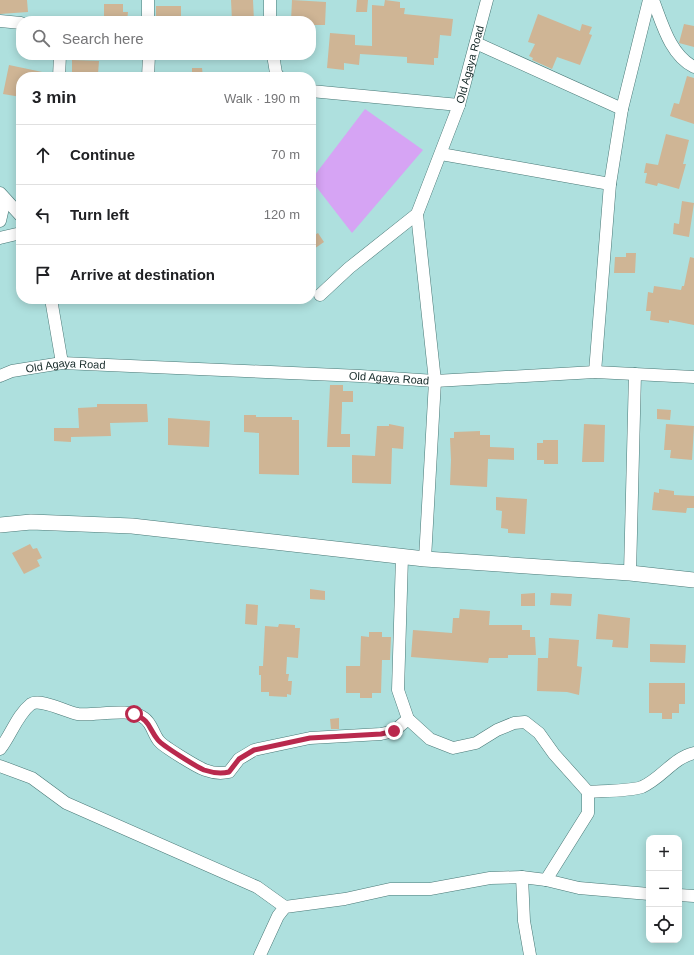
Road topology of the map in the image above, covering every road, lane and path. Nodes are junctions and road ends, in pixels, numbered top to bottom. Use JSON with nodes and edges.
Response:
{"nodes":[{"id":1,"x":148,"y":0,"type":"edge"},
{"id":2,"x":270,"y":0,"type":"edge"},
{"id":3,"x":487,"y":0,"type":"edge"},
{"id":4,"x":649,"y":0,"type":"edge"},
{"id":5,"x":653,"y":0,"type":"edge"},
{"id":6,"x":148,"y":16,"type":"edge"},
{"id":7,"x":270,"y":16,"type":"edge"},
{"id":8,"x":0,"y":21,"type":"edge"},
{"id":9,"x":16,"y":23,"type":"edge"},
{"id":10,"x":476,"y":43,"type":"junction"},
{"id":11,"x":60,"y":60,"type":"edge"},
{"id":12,"x":149,"y":60,"type":"edge"},
{"id":13,"x":274,"y":60,"type":"edge"},
{"id":14,"x":694,"y":67,"type":"edge"},
{"id":15,"x":59,"y":72,"type":"edge"},
{"id":16,"x":148,"y":72,"type":"edge"},
{"id":17,"x":276,"y":72,"type":"edge"},
{"id":18,"x":316,"y":91,"type":"edge"},
{"id":19,"x":459,"y":105,"type":"junction"},
{"id":20,"x":622,"y":109,"type":"junction"},
{"id":21,"x":441,"y":154,"type":"junction"},
{"id":22,"x":610,"y":184,"type":"junction"},
{"id":23,"x":2,"y":196,"type":"edge"},
{"id":24,"x":16,"y":211,"type":"edge"},
{"id":25,"x":417,"y":214,"type":"junction"},
{"id":26,"x":0,"y":221,"type":"edge"},
{"id":27,"x":16,"y":234,"type":"edge"},
{"id":28,"x":0,"y":238,"type":"edge"},
{"id":29,"x":320,"y":296,"type":"dead end"},
{"id":30,"x":52,"y":304,"type":"edge"},
{"id":31,"x":62,"y":363,"type":"junction"},
{"id":32,"x":595,"y":372,"type":"junction"},
{"id":33,"x":635,"y":374,"type":"junction"},
{"id":34,"x":0,"y":376,"type":"edge"},
{"id":35,"x":694,"y":377,"type":"edge"},
{"id":36,"x":435,"y":381,"type":"junction"},
{"id":37,"x":0,"y":525,"type":"edge"},
{"id":38,"x":402,"y":557,"type":"junction"},
{"id":39,"x":425,"y":559,"type":"junction"},
{"id":40,"x":630,"y":573,"type":"junction"},
{"id":41,"x":694,"y":580,"type":"edge"},
{"id":42,"x":408,"y":719,"type":"junction"},
{"id":43,"x":0,"y":749,"type":"edge"},
{"id":44,"x":694,"y":753,"type":"edge"},
{"id":45,"x":0,"y":766,"type":"edge"},
{"id":46,"x":588,"y":792,"type":"junction"},
{"id":47,"x":522,"y":877,"type":"junction"},
{"id":48,"x":546,"y":880,"type":"junction"},
{"id":49,"x":646,"y":894,"type":"edge"},
{"id":50,"x":682,"y":895,"type":"edge"},
{"id":51,"x":694,"y":896,"type":"edge"},
{"id":52,"x":285,"y":907,"type":"junction"},
{"id":53,"x":260,"y":955,"type":"edge"},
{"id":54,"x":530,"y":955,"type":"edge"}],
"edges":[{"from":1,"to":6,"type":"street"},
{"from":2,"to":7,"type":"street"},
{"from":3,"to":10,"type":"street","name":"Old Agaya Road"},
{"from":4,"to":20,"type":"street"},
{"from":5,"to":14,"type":"street"},
{"from":8,"to":9,"type":"street"},
{"from":10,"to":19,"type":"street","name":"Old Agaya Road"},
{"from":10,"to":20,"type":"street"},
{"from":11,"to":15,"type":"street"},
{"from":12,"to":16,"type":"street"},
{"from":13,"to":17,"type":"street"},
{"from":18,"to":19,"type":"street"},
{"from":19,"to":21,"type":"street","name":"Old Agaya Road"},
{"from":20,"to":22,"type":"street"},
{"from":21,"to":22,"type":"street"},
{"from":21,"to":25,"type":"street","name":"Old Agaya Road"},
{"from":22,"to":32,"type":"street"},
{"from":23,"to":24,"type":"street"},
{"from":23,"to":26,"type":"street"},
{"from":25,"to":29,"type":"street"},
{"from":25,"to":36,"type":"street","name":"Old Agaya Road"},
{"from":27,"to":28,"type":"street"},
{"from":30,"to":31,"type":"street"},
{"from":31,"to":34,"type":"street","name":"Old Agaya Road"},
{"from":31,"to":36,"type":"street","name":"Old Agaya Road"},
{"from":32,"to":33,"type":"street"},
{"from":32,"to":36,"type":"street"},
{"from":33,"to":35,"type":"street"},
{"from":33,"to":40,"type":"street"},
{"from":36,"to":39,"type":"street"},
{"from":37,"to":38,"type":"street"},
{"from":38,"to":39,"type":"street"},
{"from":38,"to":42,"type":"street"},
{"from":39,"to":40,"type":"street"},
{"from":40,"to":41,"type":"street"},
{"from":42,"to":43,"type":"street"},
{"from":42,"to":46,"type":"street"},
{"from":44,"to":46,"type":"street"},
{"from":45,"to":52,"type":"street"},
{"from":46,"to":48,"type":"street"},
{"from":47,"to":48,"type":"street"},
{"from":47,"to":52,"type":"street"},
{"from":47,"to":54,"type":"street"},
{"from":48,"to":49,"type":"street"},
{"from":50,"to":51,"type":"street"},
{"from":52,"to":53,"type":"street"}]}
